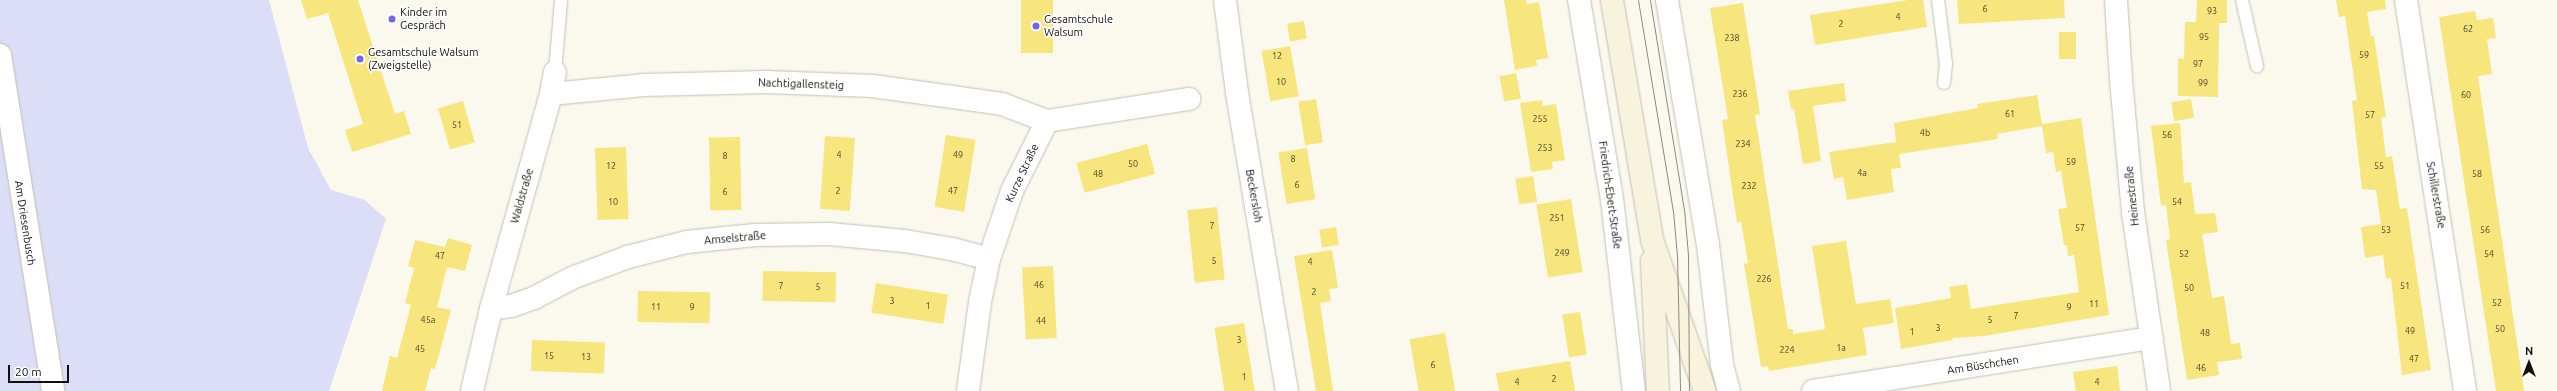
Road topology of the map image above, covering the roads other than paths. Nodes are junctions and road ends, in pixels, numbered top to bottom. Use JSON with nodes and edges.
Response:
{"nodes":[{"id":1,"x":560,"y":0,"type":"edge"},
{"id":2,"x":1225,"y":0,"type":"edge"},
{"id":3,"x":1579,"y":0,"type":"edge"},
{"id":4,"x":1612,"y":0,"type":"edge"},
{"id":5,"x":1667,"y":0,"type":"edge"},
{"id":6,"x":1938,"y":0,"type":"edge"},
{"id":7,"x":2116,"y":0,"type":"edge"},
{"id":8,"x":2242,"y":0,"type":"edge"},
{"id":9,"x":2406,"y":0,"type":"edge"},
{"id":10,"x":0,"y":55,"type":"edge"},
{"id":11,"x":2257,"y":66,"type":"dead end"},
{"id":12,"x":555,"y":72,"type":"joint"},
{"id":13,"x":1944,"y":83,"type":"dead end"},
{"id":14,"x":551,"y":94,"type":"junction"},
{"id":15,"x":1189,"y":98,"type":"dead end"},
{"id":16,"x":1047,"y":121,"type":"junction"},
{"id":17,"x":1652,"y":240,"type":"junction"},
{"id":18,"x":989,"y":259,"type":"junction"},
{"id":19,"x":491,"y":309,"type":"junction"},
{"id":20,"x":2152,"y":338,"type":"junction"},
{"id":21,"x":52,"y":391,"type":"edge"},
{"id":22,"x":472,"y":391,"type":"edge"},
{"id":23,"x":968,"y":391,"type":"edge"},
{"id":24,"x":1287,"y":391,"type":"edge"},
{"id":25,"x":1634,"y":391,"type":"edge"},
{"id":26,"x":1658,"y":391,"type":"edge"},
{"id":27,"x":1705,"y":391,"type":"edge"},
{"id":28,"x":1729,"y":391,"type":"edge"},
{"id":29,"x":1813,"y":391,"type":"edge"},
{"id":30,"x":2159,"y":391,"type":"edge"},
{"id":31,"x":2465,"y":391,"type":"edge"}],
"edges":[{"from":1,"to":12,"type":"lane","name":"Waldstraße"},
{"from":2,"to":24,"type":"street","name":"Beckersloh"},
{"from":3,"to":25,"type":"street","name":"Friedrich-Ebert-Straße"},
{"from":4,"to":17,"type":"main road"},
{"from":5,"to":28,"type":"street"},
{"from":6,"to":13,"type":"lane"},
{"from":7,"to":20,"type":"street","name":"Heinestraße"},
{"from":8,"to":11,"type":"lane"},
{"from":9,"to":31,"type":"street","name":"Schillerstraße"},
{"from":10,"to":21,"type":"street","name":"Am Driesenbusch"},
{"from":12,"to":14,"type":"street","name":"Waldstraße"},
{"from":14,"to":16,"type":"street","name":"Nachtigallensteig"},
{"from":14,"to":19,"type":"street","name":"Waldstraße"},
{"from":15,"to":16,"type":"street"},
{"from":16,"to":18,"type":"street","name":"Kurze Straße"},
{"from":17,"to":26,"type":"main road"},
{"from":17,"to":27,"type":"main road"},
{"from":18,"to":19,"type":"street","name":"Amselstraße"},
{"from":18,"to":23,"type":"street","name":"Kurze Straße"},
{"from":19,"to":22,"type":"street","name":"Waldstraße"},
{"from":20,"to":29,"type":"street","name":"Am Büschchen"},
{"from":20,"to":30,"type":"street","name":"Heinestraße"}]}
